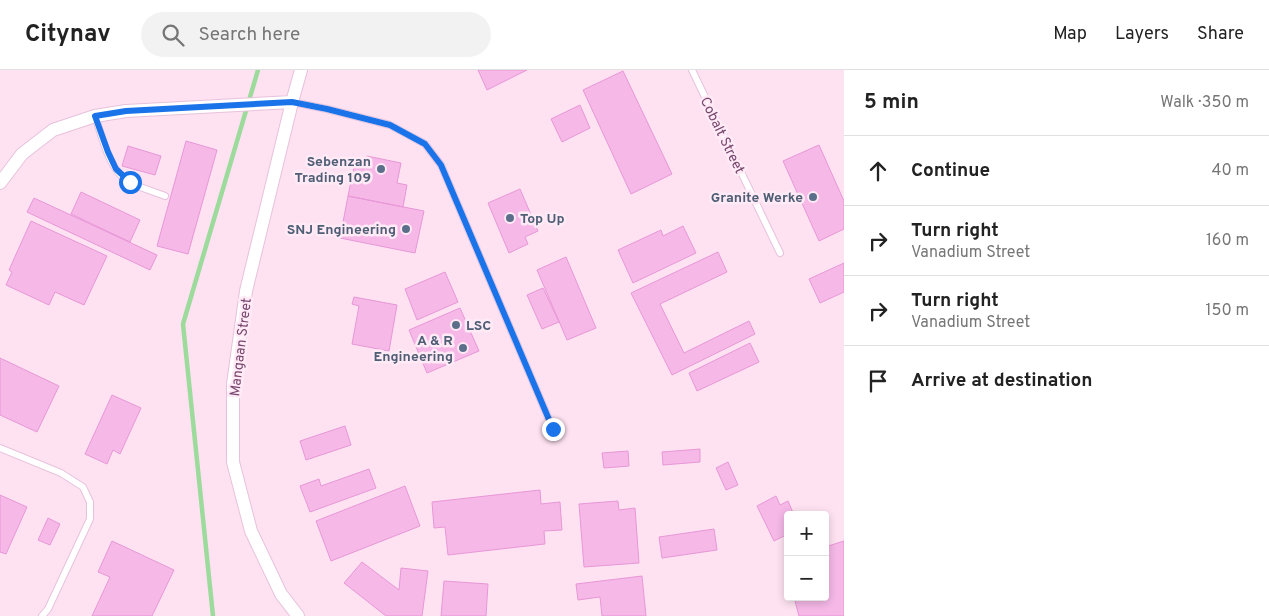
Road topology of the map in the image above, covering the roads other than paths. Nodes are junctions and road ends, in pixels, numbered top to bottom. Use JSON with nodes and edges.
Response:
{"nodes":[{"id":1,"x":301,"y":70,"type":"edge"},
{"id":2,"x":692,"y":70,"type":"edge"},
{"id":3,"x":292,"y":102,"type":"junction"},
{"id":4,"x":95,"y":116,"type":"junction"},
{"id":5,"x":0,"y":184,"type":"edge"},
{"id":6,"x":165,"y":196,"type":"dead end"},
{"id":7,"x":780,"y":253,"type":"dead end"},
{"id":8,"x":553,"y":429,"type":"dead end"},
{"id":9,"x":0,"y":448,"type":"edge"},
{"id":10,"x":42,"y":616,"type":"edge"},
{"id":11,"x":298,"y":616,"type":"edge"}],
"edges":[{"from":1,"to":3,"type":"street","name":"Mangaan Street"},
{"from":2,"to":7,"type":"lane","name":"Cobalt Street"},
{"from":3,"to":4,"type":"street"},
{"from":3,"to":8,"type":"lane"},
{"from":3,"to":11,"type":"street","name":"Mangaan Street"},
{"from":4,"to":5,"type":"street"},
{"from":4,"to":6,"type":"lane"},
{"from":9,"to":10,"type":"lane"}]}
